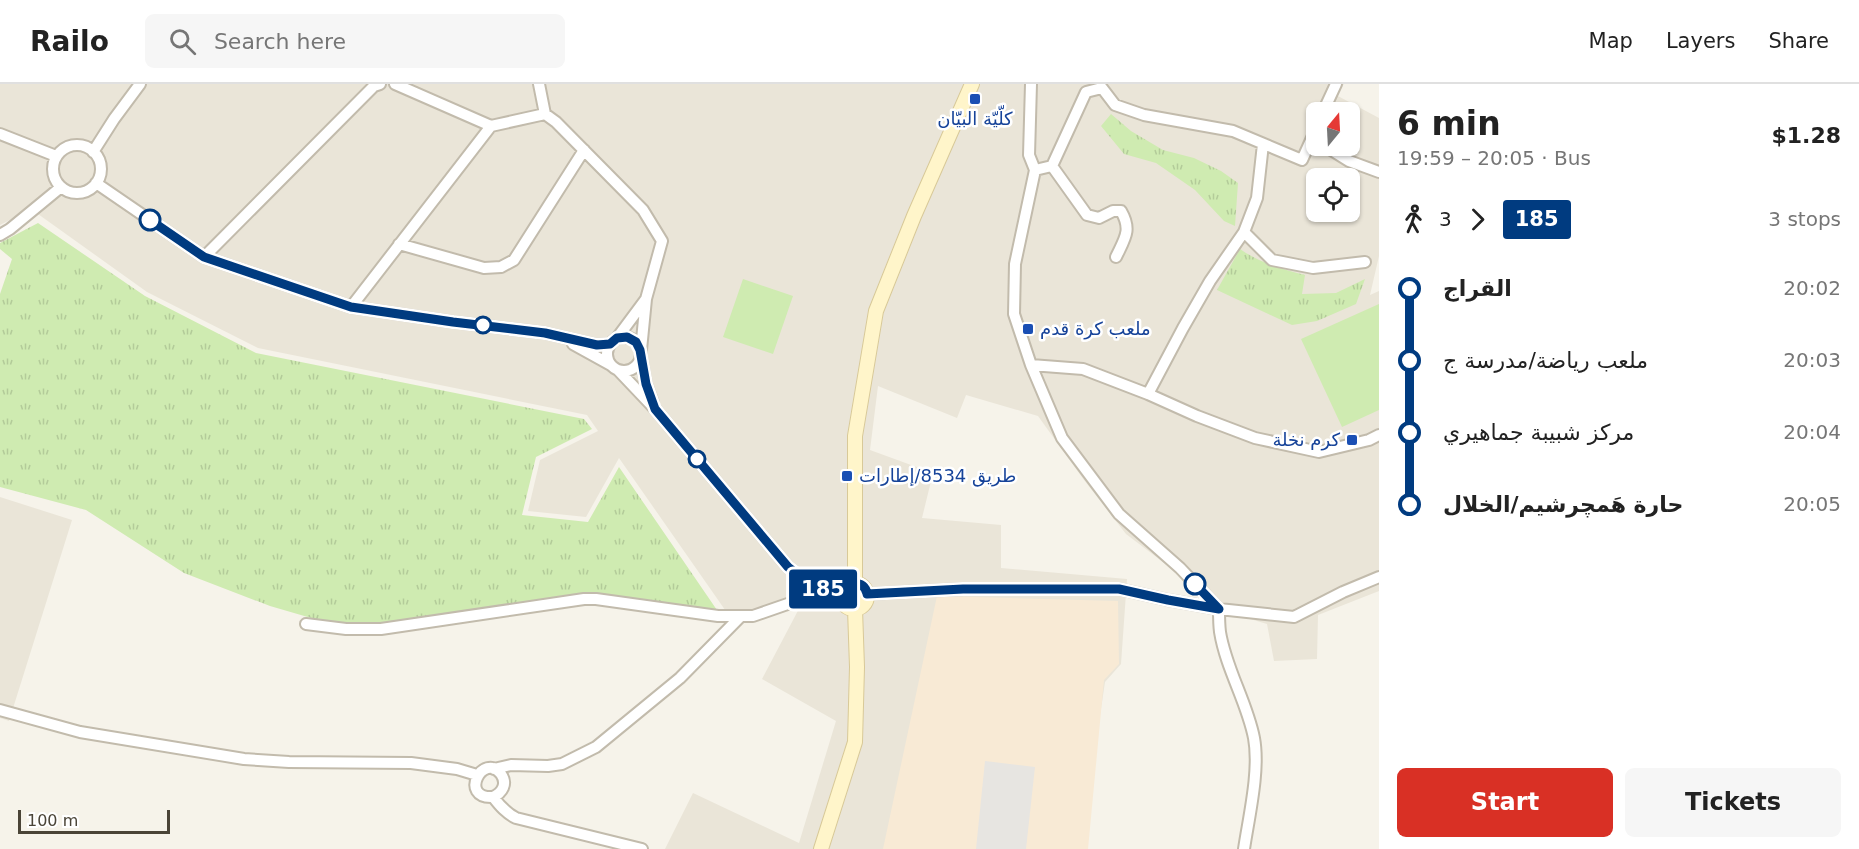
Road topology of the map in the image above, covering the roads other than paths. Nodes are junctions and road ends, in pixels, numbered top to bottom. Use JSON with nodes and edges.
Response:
{"nodes":[{"id":1,"x":140,"y":84,"type":"edge"},
{"id":2,"x":380,"y":84,"type":"edge"},
{"id":3,"x":395,"y":84,"type":"edge"},
{"id":4,"x":539,"y":84,"type":"edge"},
{"id":5,"x":972,"y":84,"type":"edge"},
{"id":6,"x":1030,"y":84,"type":"edge"},
{"id":7,"x":1336,"y":84,"type":"edge"},
{"id":8,"x":1102,"y":86,"type":"edge"},
{"id":9,"x":1328,"y":102,"type":"edge"},
{"id":10,"x":545,"y":114,"type":"junction"},
{"id":11,"x":490,"y":126,"type":"junction"},
{"id":12,"x":0,"y":134,"type":"edge"},
{"id":13,"x":1263,"y":144,"type":"junction"},
{"id":14,"x":584,"y":150,"type":"junction"},
{"id":15,"x":93,"y":152,"type":"junction"},
{"id":16,"x":1306,"y":153,"type":"edge"},
{"id":17,"x":56,"y":156,"type":"junction"},
{"id":18,"x":1341,"y":156,"type":"edge"},
{"id":19,"x":1053,"y":166,"type":"junction"},
{"id":20,"x":1035,"y":170,"type":"junction"},
{"id":21,"x":1379,"y":172,"type":"edge"},
{"id":22,"x":96,"y":183,"type":"junction"},
{"id":23,"x":61,"y":187,"type":"junction"},
{"id":24,"x":1244,"y":232,"type":"junction"},
{"id":25,"x":0,"y":235,"type":"edge"},
{"id":26,"x":399,"y":244,"type":"junction"},
{"id":27,"x":204,"y":257,"type":"junction"},
{"id":28,"x":1116,"y":257,"type":"dead end"},
{"id":29,"x":1365,"y":262,"type":"dead end"},
{"id":30,"x":646,"y":299,"type":"junction"},
{"id":31,"x":351,"y":307,"type":"junction"},
{"id":32,"x":545,"y":333,"type":"junction"},
{"id":33,"x":614,"y":341,"type":"junction"},
{"id":34,"x":641,"y":353,"type":"junction"},
{"id":35,"x":1031,"y":365,"type":"junction"},
{"id":36,"x":614,"y":367,"type":"junction"},
{"id":37,"x":1148,"y":394,"type":"junction"},
{"id":38,"x":655,"y":409,"type":"junction"},
{"id":39,"x":1379,"y":435,"type":"edge"},
{"id":40,"x":1379,"y":577,"type":"edge"},
{"id":41,"x":855,"y":583,"type":"junction"},
{"id":42,"x":817,"y":587,"type":"junction"},
{"id":43,"x":867,"y":594,"type":"junction"},
{"id":44,"x":841,"y":595,"type":"junction"},
{"id":45,"x":855,"y":609,"type":"junction"},
{"id":46,"x":1219,"y":609,"type":"junction"},
{"id":47,"x":741,"y":616,"type":"junction"},
{"id":48,"x":306,"y":624,"type":"dead end"},
{"id":49,"x":0,"y":710,"type":"edge"},
{"id":50,"x":494,"y":769,"type":"junction"},
{"id":51,"x":477,"y":775,"type":"junction"},
{"id":52,"x":838,"y":794,"type":"junction"},
{"id":53,"x":493,"y":797,"type":"junction"},
{"id":54,"x":642,"y":849,"type":"edge"},
{"id":55,"x":814,"y":849,"type":"edge"},
{"id":56,"x":821,"y":849,"type":"edge"},
{"id":57,"x":1244,"y":849,"type":"edge"}],
"edges":[{"from":1,"to":15,"type":"street"},
{"from":2,"to":27,"type":"street"},
{"from":3,"to":11,"type":"street"},
{"from":4,"to":10,"type":"street"},
{"from":5,"to":41,"type":"main road"},
{"from":6,"to":20,"type":"street"},
{"from":7,"to":9,"type":"street"},
{"from":8,"to":13,"type":"street"},
{"from":8,"to":19,"type":"street"},
{"from":10,"to":11,"type":"street"},
{"from":10,"to":14,"type":"street"},
{"from":11,"to":26,"type":"street"},
{"from":12,"to":17,"type":"street"},
{"from":13,"to":16,"type":"street"},
{"from":13,"to":24,"type":"street"},
{"from":14,"to":26,"type":"street"},
{"from":14,"to":30,"type":"street"},
{"from":15,"to":17,"type":"street"},
{"from":15,"to":22,"type":"street"},
{"from":17,"to":23,"type":"street"},
{"from":18,"to":21,"type":"street"},
{"from":19,"to":20,"type":"street"},
{"from":19,"to":28,"type":"street"},
{"from":20,"to":35,"type":"street"},
{"from":22,"to":23,"type":"street"},
{"from":22,"to":27,"type":"street"},
{"from":23,"to":25,"type":"street"},
{"from":24,"to":29,"type":"street"},
{"from":24,"to":37,"type":"street"},
{"from":26,"to":31,"type":"street"},
{"from":27,"to":31,"type":"street"},
{"from":30,"to":33,"type":"street"},
{"from":30,"to":34,"type":"street"},
{"from":31,"to":32,"type":"street"},
{"from":32,"to":33,"type":"street"},
{"from":32,"to":36,"type":"street"},
{"from":33,"to":34,"type":"street"},
{"from":33,"to":36,"type":"street"},
{"from":34,"to":36,"type":"street"},
{"from":34,"to":38,"type":"street"},
{"from":35,"to":37,"type":"street"},
{"from":35,"to":46,"type":"street"},
{"from":36,"to":38,"type":"street"},
{"from":37,"to":39,"type":"street"},
{"from":38,"to":42,"type":"street"},
{"from":40,"to":46,"type":"street"},
{"from":41,"to":43,"type":"main road"},
{"from":41,"to":44,"type":"main road"},
{"from":42,"to":44,"type":"street"},
{"from":42,"to":47,"type":"street"},
{"from":43,"to":45,"type":"main road"},
{"from":43,"to":46,"type":"street"},
{"from":44,"to":45,"type":"main road"},
{"from":45,"to":52,"type":"main road"},
{"from":46,"to":57,"type":"street"},
{"from":47,"to":48,"type":"street"},
{"from":47,"to":50,"type":"street"},
{"from":49,"to":51,"type":"street"},
{"from":50,"to":51,"type":"street"},
{"from":50,"to":53,"type":"street"},
{"from":51,"to":53,"type":"street"},
{"from":52,"to":55,"type":"main road"},
{"from":52,"to":56,"type":"main road"},
{"from":53,"to":54,"type":"street"}]}
